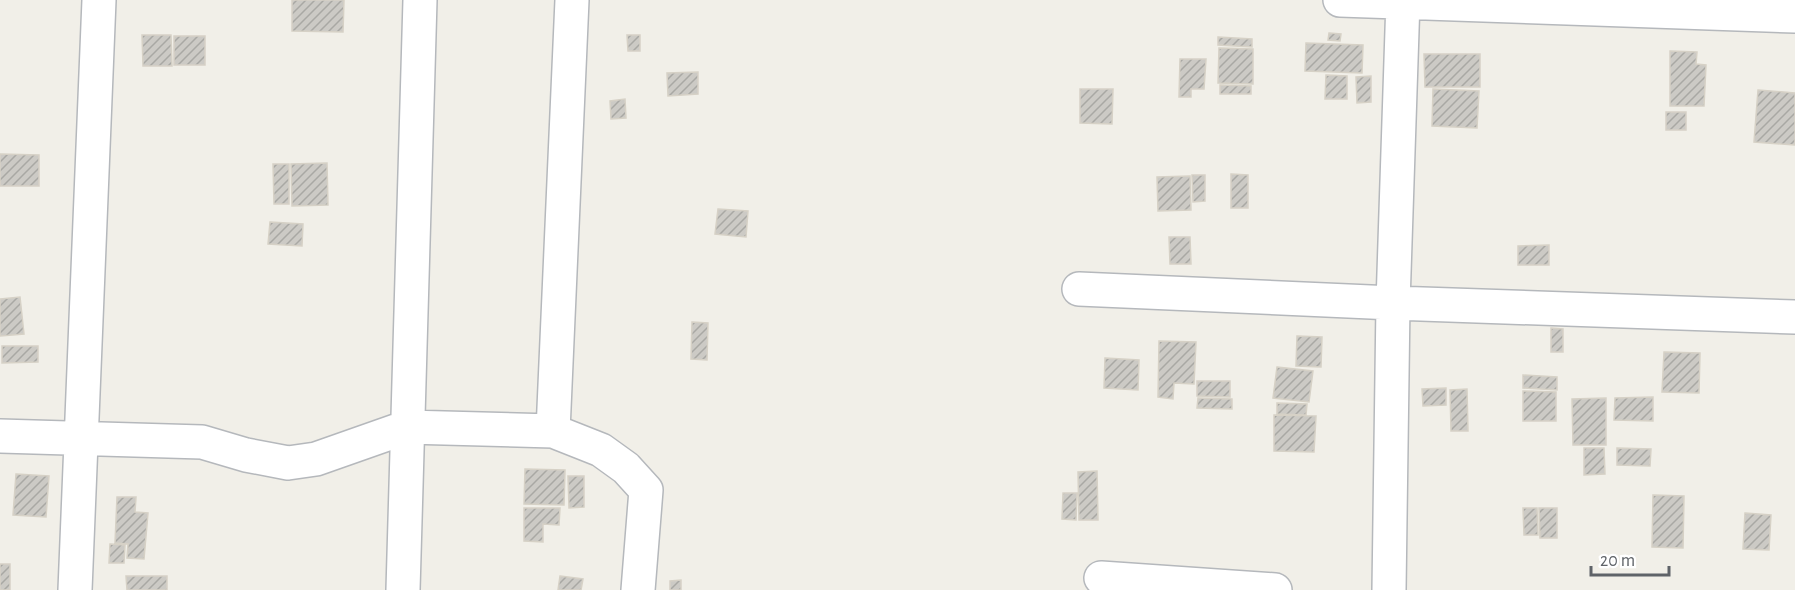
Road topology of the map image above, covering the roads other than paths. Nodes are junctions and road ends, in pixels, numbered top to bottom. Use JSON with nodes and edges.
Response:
{"nodes":[{"id":1,"x":99,"y":0,"type":"edge"},
{"id":2,"x":420,"y":0,"type":"edge"},
{"id":3,"x":572,"y":0,"type":"edge"},
{"id":4,"x":1340,"y":0,"type":"edge"},
{"id":5,"x":1403,"y":1,"type":"edge"},
{"id":6,"x":1795,"y":16,"type":"edge"},
{"id":7,"x":1079,"y":289,"type":"dead end"},
{"id":8,"x":1393,"y":303,"type":"junction"},
{"id":9,"x":1795,"y":317,"type":"edge"},
{"id":10,"x":407,"y":427,"type":"junction"},
{"id":11,"x":553,"y":431,"type":"junction"},
{"id":12,"x":0,"y":436,"type":"edge"},
{"id":13,"x":80,"y":439,"type":"junction"},
{"id":14,"x":1101,"y":578,"type":"dead end"},
{"id":15,"x":75,"y":590,"type":"edge"},
{"id":16,"x":403,"y":590,"type":"edge"},
{"id":17,"x":638,"y":590,"type":"edge"},
{"id":18,"x":1275,"y":590,"type":"edge"},
{"id":19,"x":1389,"y":590,"type":"edge"}],
"edges":[{"from":1,"to":13,"type":"street"},
{"from":2,"to":10,"type":"street"},
{"from":3,"to":11,"type":"street"},
{"from":4,"to":5,"type":"street"},
{"from":5,"to":6,"type":"street"},
{"from":5,"to":8,"type":"street"},
{"from":7,"to":8,"type":"street"},
{"from":8,"to":9,"type":"street"},
{"from":8,"to":19,"type":"street"},
{"from":10,"to":11,"type":"street"},
{"from":10,"to":13,"type":"street"},
{"from":10,"to":16,"type":"street"},
{"from":11,"to":17,"type":"street"},
{"from":12,"to":13,"type":"street"},
{"from":13,"to":15,"type":"street"},
{"from":14,"to":18,"type":"street"}]}
